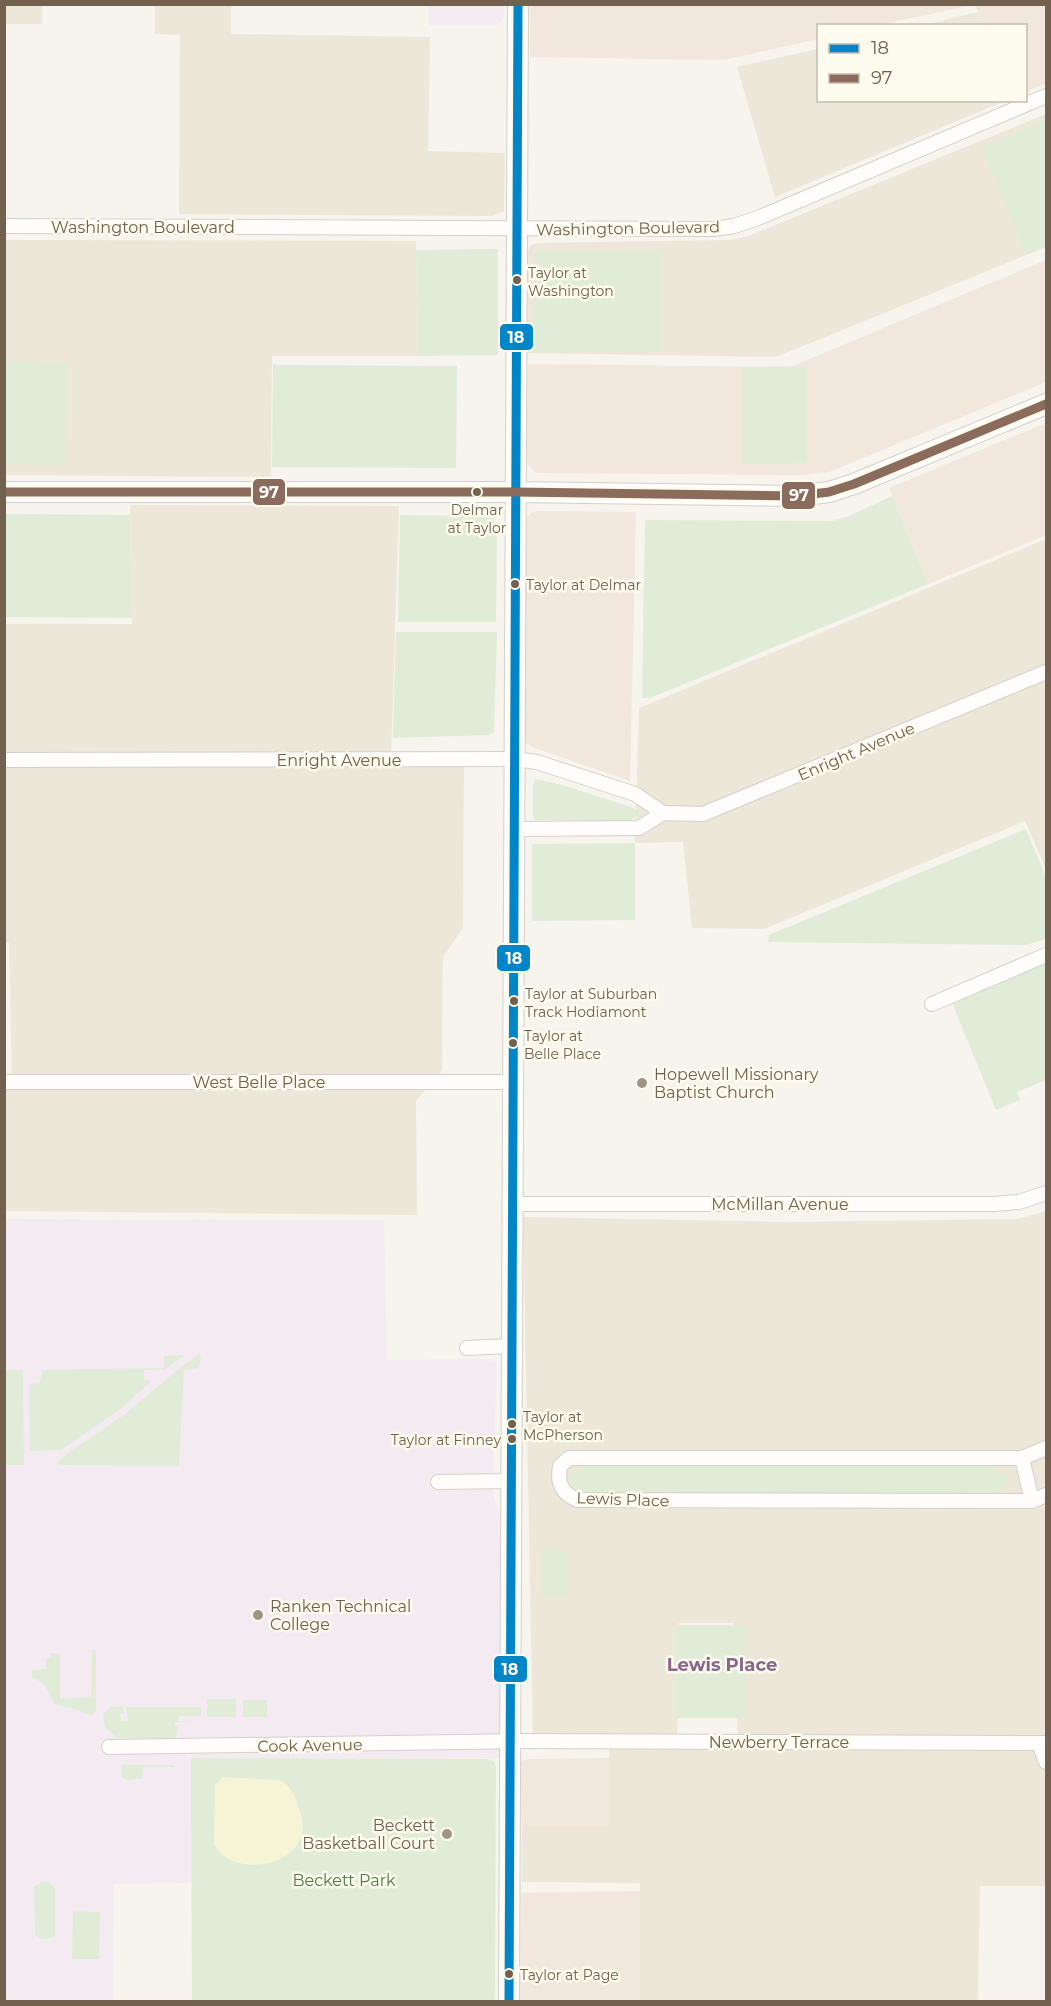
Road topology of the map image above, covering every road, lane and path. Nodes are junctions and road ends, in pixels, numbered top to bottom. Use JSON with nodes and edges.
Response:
{"nodes":[{"id":1,"x":518,"y":4,"type":"edge"},
{"id":2,"x":1047,"y":96,"type":"edge"},
{"id":3,"x":4,"y":226,"type":"edge"},
{"id":4,"x":516,"y":230,"type":"junction"},
{"id":5,"x":1047,"y":404,"type":"edge"},
{"id":6,"x":4,"y":492,"type":"edge"},
{"id":7,"x":516,"y":492,"type":"junction"},
{"id":8,"x":1047,"y":672,"type":"edge"},
{"id":9,"x":515,"y":759,"type":"junction"},
{"id":10,"x":4,"y":760,"type":"edge"},
{"id":11,"x":663,"y":813,"type":"junction"},
{"id":12,"x":515,"y":828,"type":"junction"},
{"id":13,"x":1047,"y":955,"type":"edge"},
{"id":14,"x":933,"y":1004,"type":"dead end"},
{"id":15,"x":4,"y":1082,"type":"edge"},
{"id":16,"x":514,"y":1082,"type":"junction"},
{"id":17,"x":1047,"y":1193,"type":"edge"},
{"id":18,"x":513,"y":1204,"type":"junction"},
{"id":19,"x":512,"y":1346,"type":"junction"},
{"id":20,"x":468,"y":1348,"type":"dead end"},
{"id":21,"x":1047,"y":1448,"type":"edge"},
{"id":22,"x":1022,"y":1458,"type":"junction"},
{"id":23,"x":512,"y":1481,"type":"junction"},
{"id":24,"x":438,"y":1482,"type":"dead end"},
{"id":25,"x":1047,"y":1494,"type":"edge"},
{"id":26,"x":1032,"y":1501,"type":"junction"},
{"id":27,"x":511,"y":1741,"type":"junction"},
{"id":28,"x":1043,"y":1743,"type":"edge"},
{"id":29,"x":109,"y":1747,"type":"dead end"},
{"id":30,"x":1047,"y":1762,"type":"edge"},
{"id":31,"x":509,"y":2001,"type":"edge"}],
"edges":[{"from":1,"to":4,"type":"street"},
{"from":2,"to":4,"type":"street","name":"Washington Boulevard"},
{"from":3,"to":4,"type":"street","name":"Washington Boulevard"},
{"from":4,"to":7,"type":"street"},
{"from":5,"to":7,"type":"street"},
{"from":6,"to":7,"type":"street"},
{"from":7,"to":9,"type":"street"},
{"from":8,"to":11,"type":"street","name":"Enright Avenue"},
{"from":9,"to":10,"type":"street","name":"Enright Avenue"},
{"from":9,"to":11,"type":"street","name":"Enright Avenue"},
{"from":9,"to":12,"type":"street"},
{"from":11,"to":12,"type":"street"},
{"from":12,"to":16,"type":"street"},
{"from":13,"to":14,"type":"street"},
{"from":15,"to":16,"type":"street","name":"West Belle Place"},
{"from":16,"to":18,"type":"street"},
{"from":17,"to":18,"type":"street","name":"McMillan Avenue"},
{"from":18,"to":19,"type":"street"},
{"from":19,"to":20,"type":"street"},
{"from":19,"to":23,"type":"street"},
{"from":21,"to":22,"type":"street","name":"Lewis Place"},
{"from":22,"to":26,"type":"street"},
{"from":22,"to":26,"type":"street","name":"Lewis Place"},
{"from":23,"to":24,"type":"street"},
{"from":23,"to":27,"type":"street"},
{"from":25,"to":26,"type":"street","name":"Lewis Place"},
{"from":27,"to":28,"type":"street","name":"Newberry Terrace"},
{"from":27,"to":29,"type":"street","name":"Cook Avenue"},
{"from":27,"to":31,"type":"street"},
{"from":28,"to":30,"type":"street"}]}
